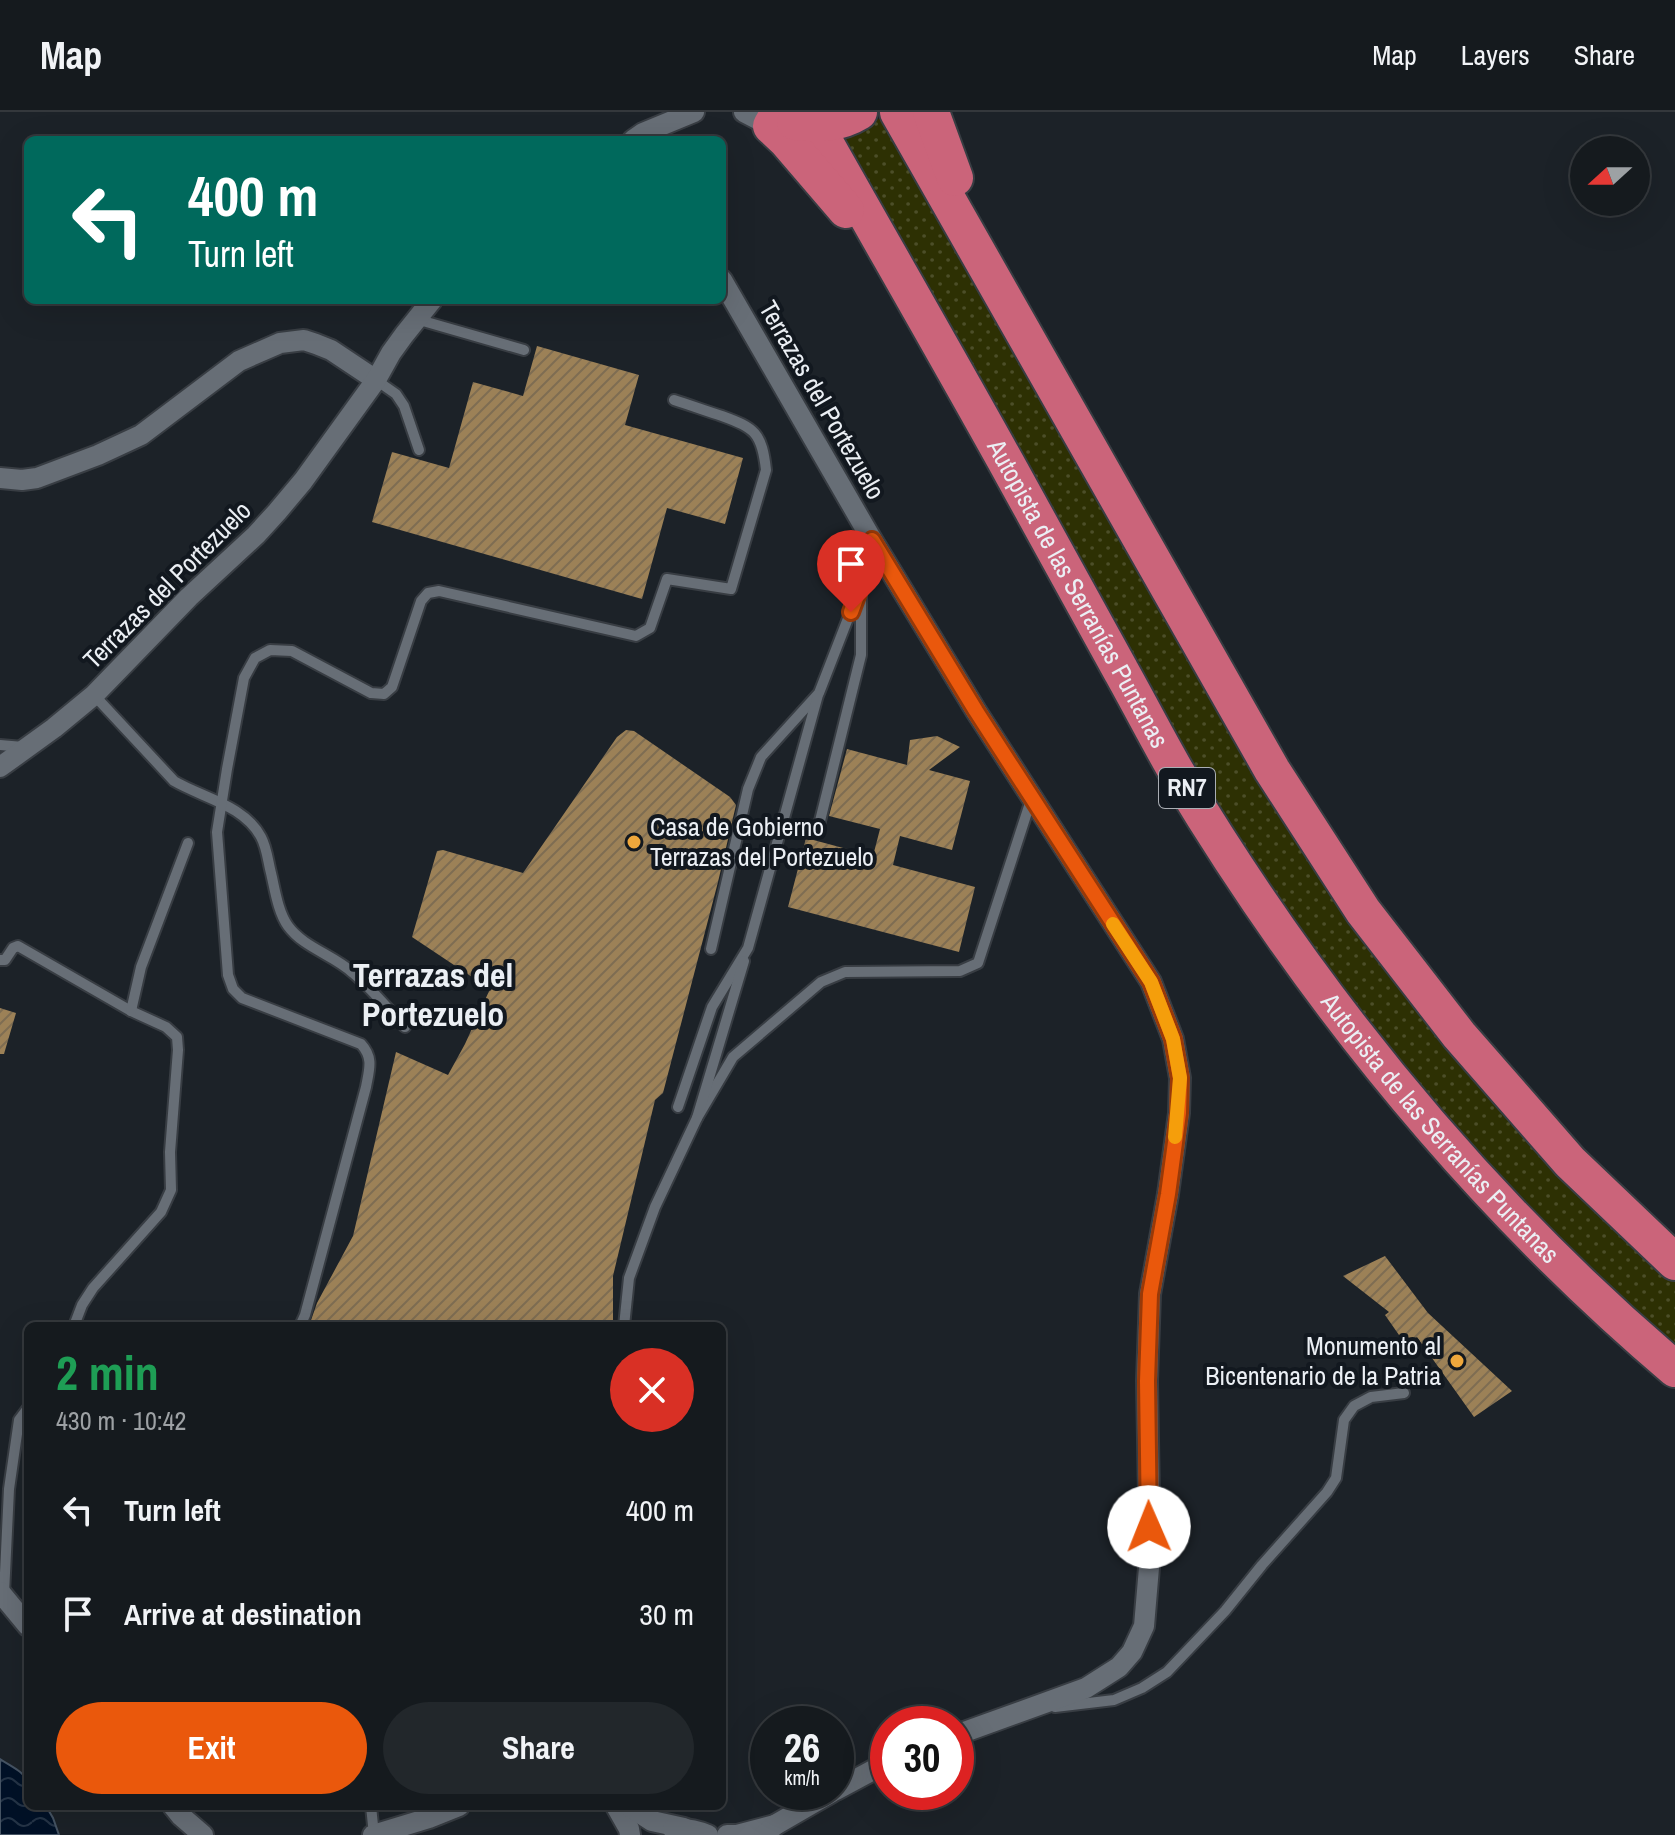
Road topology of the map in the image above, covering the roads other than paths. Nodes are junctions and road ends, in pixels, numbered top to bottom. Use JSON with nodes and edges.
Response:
{"nodes":[{"id":1,"x":659,"y":112,"type":"edge"},
{"id":2,"x":694,"y":112,"type":"edge"},
{"id":3,"x":859,"y":112,"type":"edge"},
{"id":4,"x":898,"y":112,"type":"edge"},
{"id":5,"x":931,"y":112,"type":"edge"},
{"id":6,"x":782,"y":117,"type":"edge"},
{"id":7,"x":640,"y":136,"type":"edge"},
{"id":8,"x":641,"y":136,"type":"edge"},
{"id":9,"x":988,"y":270,"type":"junction"},
{"id":10,"x":726,"y":287,"type":"edge"},
{"id":11,"x":429,"y":304,"type":"edge"},
{"id":12,"x":416,"y":319,"type":"junction"},
{"id":13,"x":524,"y":350,"type":"dead end"},
{"id":14,"x":376,"y":380,"type":"junction"},
{"id":15,"x":674,"y":400,"type":"dead end"},
{"id":16,"x":419,"y":450,"type":"dead end"},
{"id":17,"x":0,"y":478,"type":"edge"},
{"id":18,"x":872,"y":540,"type":"junction"},
{"id":19,"x":861,"y":585,"type":"junction"},
{"id":20,"x":819,"y":693,"type":"junction"},
{"id":21,"x":94,"y":695,"type":"junction"},
{"id":22,"x":0,"y":745,"type":"edge"},
{"id":23,"x":29,"y":747,"type":"junction"},
{"id":24,"x":0,"y":767,"type":"edge"},
{"id":25,"x":1032,"y":798,"type":"junction"},
{"id":26,"x":222,"y":803,"type":"junction"},
{"id":27,"x":818,"y":829,"type":"dead end"},
{"id":28,"x":188,"y":843,"type":"dead end"},
{"id":29,"x":748,"y":948,"type":"junction"},
{"id":30,"x":711,"y":949,"type":"dead end"},
{"id":31,"x":0,"y":960,"type":"edge"},
{"id":32,"x":131,"y":1011,"type":"junction"},
{"id":33,"x":405,"y":1027,"type":"dead end"},
{"id":34,"x":678,"y":1107,"type":"dead end"},
{"id":35,"x":697,"y":1118,"type":"junction"},
{"id":36,"x":1675,"y":1262,"type":"edge"},
{"id":37,"x":76,"y":1322,"type":"edge"},
{"id":38,"x":302,"y":1322,"type":"edge"},
{"id":39,"x":624,"y":1322,"type":"edge"},
{"id":40,"x":1675,"y":1369,"type":"edge"},
{"id":41,"x":1404,"y":1393,"type":"dead end"},
{"id":42,"x":24,"y":1413,"type":"edge"},
{"id":43,"x":2,"y":1594,"type":"edge"},
{"id":44,"x":24,"y":1621,"type":"edge"},
{"id":45,"x":1027,"y":1710,"type":"junction"},
{"id":46,"x":974,"y":1729,"type":"edge"},
{"id":47,"x":176,"y":1810,"type":"edge"},
{"id":48,"x":371,"y":1810,"type":"edge"},
{"id":49,"x":449,"y":1810,"type":"edge"},
{"id":50,"x":618,"y":1810,"type":"edge"},
{"id":51,"x":635,"y":1810,"type":"edge"},
{"id":52,"x":803,"y":1810,"type":"edge"},
{"id":53,"x":684,"y":1828,"type":"junction"},
{"id":54,"x":770,"y":1830,"type":"edge"},
{"id":55,"x":203,"y":1835,"type":"edge"},
{"id":56,"x":374,"y":1835,"type":"edge"},
{"id":57,"x":630,"y":1835,"type":"edge"},
{"id":58,"x":655,"y":1835,"type":"edge"},
{"id":59,"x":708,"y":1835,"type":"edge"},
{"id":60,"x":727,"y":1835,"type":"edge"}],
"edges":[{"from":1,"to":7,"type":"street"},
{"from":2,"to":8,"type":"street"},
{"from":3,"to":6,"type":"highway"},
{"from":4,"to":9,"type":"highway"},
{"from":5,"to":9,"type":"highway"},
{"from":6,"to":40,"type":"highway","name":"Autopista de las Serranías Puntanas","number":"RN7"},
{"from":9,"to":36,"type":"highway"},
{"from":10,"to":18,"type":"street","name":"Terrazas del Portezuelo"},
{"from":11,"to":12,"type":"street","name":"Terrazas del Portezuelo"},
{"from":12,"to":13,"type":"lane"},
{"from":12,"to":14,"type":"street","name":"Terrazas del Portezuelo"},
{"from":14,"to":16,"type":"lane"},
{"from":14,"to":17,"type":"street"},
{"from":14,"to":21,"type":"street","name":"Terrazas del Portezuelo"},
{"from":15,"to":26,"type":"lane"},
{"from":18,"to":19,"type":"lane"},
{"from":18,"to":25,"type":"street","name":"Terrazas del Portezuelo"},
{"from":19,"to":20,"type":"lane"},
{"from":19,"to":27,"type":"lane"},
{"from":20,"to":29,"type":"lane"},
{"from":20,"to":30,"type":"lane"},
{"from":21,"to":23,"type":"street","name":"Terrazas del Portezuelo"},
{"from":21,"to":26,"type":"lane"},
{"from":22,"to":23,"type":"lane"},
{"from":23,"to":24,"type":"street","name":"Terrazas del Portezuelo"},
{"from":25,"to":35,"type":"lane"},
{"from":25,"to":45,"type":"street","name":"Terrazas del Portezuelo"},
{"from":26,"to":33,"type":"lane"},
{"from":26,"to":38,"type":"lane"},
{"from":28,"to":32,"type":"lane"},
{"from":29,"to":34,"type":"lane"},
{"from":29,"to":35,"type":"lane"},
{"from":31,"to":32,"type":"lane"},
{"from":32,"to":37,"type":"lane"},
{"from":35,"to":39,"type":"lane"},
{"from":41,"to":45,"type":"lane"},
{"from":42,"to":43,"type":"lane"},
{"from":43,"to":44,"type":"street"},
{"from":45,"to":46,"type":"street","name":"Terrazas del Portezuelo"},
{"from":47,"to":55,"type":"street"},
{"from":48,"to":56,"type":"lane"},
{"from":49,"to":56,"type":"street"},
{"from":50,"to":57,"type":"street"},
{"from":51,"to":53,"type":"street"},
{"from":52,"to":54,"type":"street"},
{"from":53,"to":58,"type":"street"},
{"from":53,"to":59,"type":"street"},
{"from":54,"to":60,"type":"street"}]}
